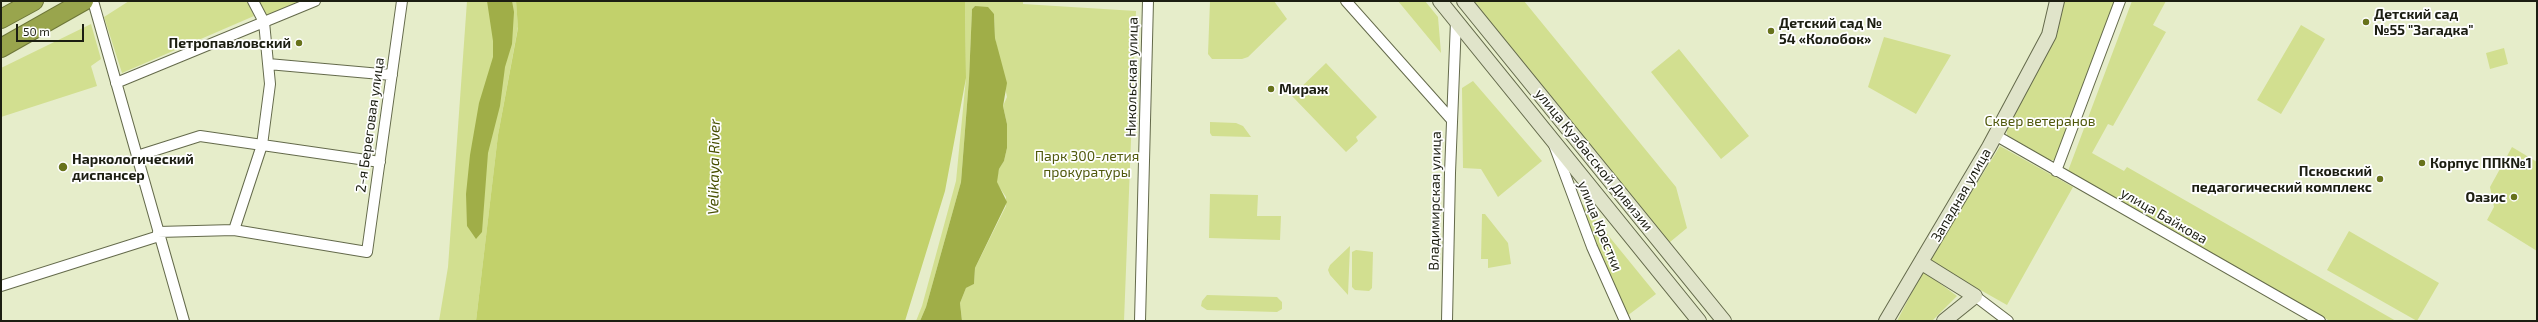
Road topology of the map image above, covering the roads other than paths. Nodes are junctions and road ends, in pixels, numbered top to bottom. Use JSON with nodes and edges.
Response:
{"nodes":[{"id":1,"x":34,"y":1,"type":"edge"},
{"id":2,"x":84,"y":1,"type":"edge"},
{"id":3,"x":93,"y":1,"type":"edge"},
{"id":4,"x":254,"y":1,"type":"edge"},
{"id":5,"x":315,"y":1,"type":"edge"},
{"id":6,"x":402,"y":1,"type":"edge"},
{"id":7,"x":1148,"y":1,"type":"edge"},
{"id":8,"x":1346,"y":1,"type":"edge"},
{"id":9,"x":1440,"y":1,"type":"edge"},
{"id":10,"x":1464,"y":1,"type":"edge"},
{"id":11,"x":2057,"y":1,"type":"edge"},
{"id":12,"x":2120,"y":1,"type":"edge"},
{"id":13,"x":1,"y":19,"type":"edge"},
{"id":14,"x":1456,"y":21,"type":"junction"},
{"id":15,"x":264,"y":22,"type":"junction"},
{"id":16,"x":4,"y":42,"type":"edge"},
{"id":17,"x":268,"y":64,"type":"junction"},
{"id":18,"x":392,"y":74,"type":"junction"},
{"id":19,"x":116,"y":83,"type":"junction"},
{"id":20,"x":1451,"y":119,"type":"junction"},
{"id":21,"x":1995,"y":135,"type":"junction"},
{"id":22,"x":1553,"y":141,"type":"junction"},
{"id":23,"x":262,"y":145,"type":"junction"},
{"id":24,"x":137,"y":156,"type":"junction"},
{"id":25,"x":380,"y":162,"type":"junction"},
{"id":26,"x":2056,"y":171,"type":"junction"},
{"id":27,"x":234,"y":230,"type":"junction"},
{"id":28,"x":159,"y":234,"type":"junction"},
{"id":29,"x":1922,"y":263,"type":"junction"},
{"id":30,"x":1,"y":286,"type":"edge"},
{"id":31,"x":1975,"y":296,"type":"junction"},
{"id":32,"x":184,"y":321,"type":"edge"},
{"id":33,"x":1140,"y":321,"type":"edge"},
{"id":34,"x":1447,"y":321,"type":"edge"},
{"id":35,"x":1625,"y":321,"type":"edge"},
{"id":36,"x":1699,"y":321,"type":"edge"},
{"id":37,"x":1724,"y":321,"type":"edge"},
{"id":38,"x":1886,"y":321,"type":"edge"},
{"id":39,"x":1944,"y":321,"type":"edge"},
{"id":40,"x":2008,"y":321,"type":"edge"},
{"id":41,"x":2320,"y":321,"type":"edge"}],
"edges":[{"from":1,"to":13,"type":"highway"},
{"from":2,"to":16,"type":"highway"},
{"from":3,"to":19,"type":"street"},
{"from":4,"to":15,"type":"street"},
{"from":5,"to":15,"type":"street"},
{"from":6,"to":18,"type":"street","name":"2-я Береговая улица"},
{"from":7,"to":33,"type":"street","name":"Никольская улица"},
{"from":8,"to":20,"type":"street","name":"Владимирская улица"},
{"from":9,"to":14,"type":"street","name":"улица Кузбасской Дивизии"},
{"from":10,"to":37,"type":"street","name":"улица Кузбасской Дивизии"},
{"from":11,"to":21,"type":"street","name":"Западная улица"},
{"from":12,"to":26,"type":"street"},
{"from":14,"to":20,"type":"street"},
{"from":14,"to":22,"type":"street","name":"улица Кузбасской Дивизии"},
{"from":15,"to":17,"type":"street"},
{"from":15,"to":19,"type":"street"},
{"from":17,"to":18,"type":"street"},
{"from":17,"to":23,"type":"street"},
{"from":18,"to":25,"type":"street","name":"2-я Береговая улица"},
{"from":19,"to":24,"type":"street"},
{"from":20,"to":34,"type":"street","name":"Владимирская улица"},
{"from":21,"to":26,"type":"street","name":"улица Байкова"},
{"from":21,"to":29,"type":"street","name":"Западная улица"},
{"from":22,"to":35,"type":"street","name":"улица Крестки"},
{"from":22,"to":36,"type":"street","name":"улица Кузбасской Дивизии"},
{"from":23,"to":24,"type":"street"},
{"from":23,"to":25,"type":"street"},
{"from":23,"to":27,"type":"street"},
{"from":24,"to":28,"type":"street"},
{"from":25,"to":27,"type":"street","name":"2-я Береговая улица"},
{"from":26,"to":41,"type":"street","name":"улица Байкова"},
{"from":27,"to":28,"type":"street"},
{"from":28,"to":30,"type":"street"},
{"from":28,"to":32,"type":"street"},
{"from":29,"to":31,"type":"street"},
{"from":29,"to":38,"type":"street","name":"Западная улица"},
{"from":31,"to":39,"type":"street"},
{"from":31,"to":40,"type":"street"}]}
